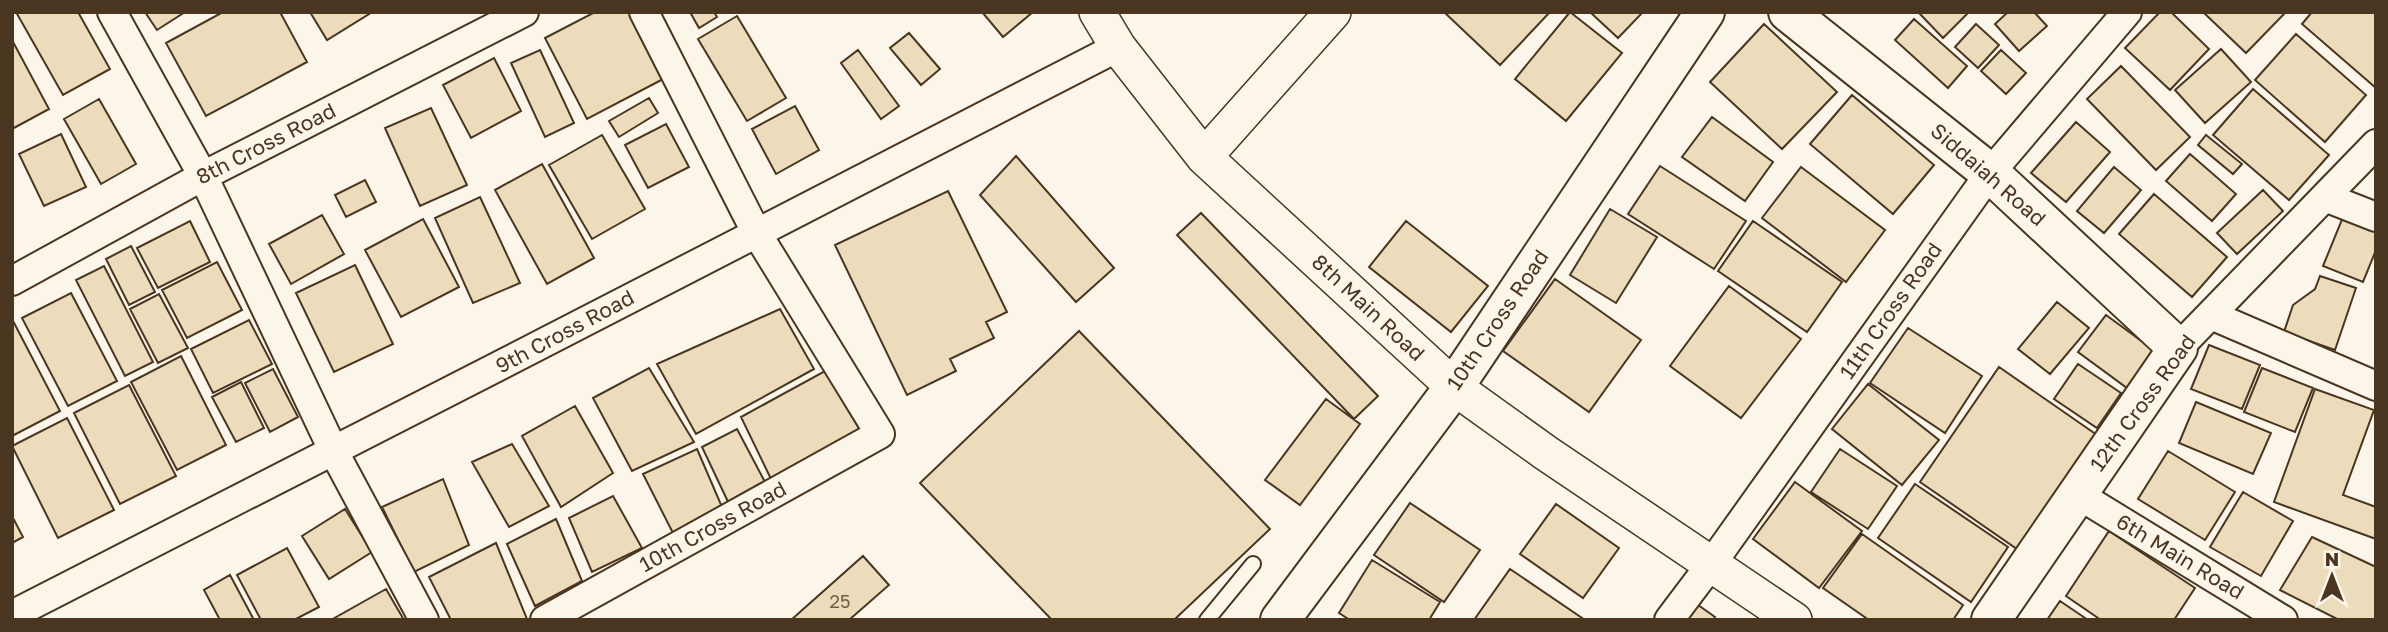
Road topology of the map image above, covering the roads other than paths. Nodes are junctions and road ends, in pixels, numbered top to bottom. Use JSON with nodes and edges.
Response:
{"nodes":[{"id":1,"x":112,"y":12,"type":"edge"},
{"id":2,"x":524,"y":12,"type":"edge"},
{"id":3,"x":644,"y":12,"type":"edge"},
{"id":4,"x":1097,"y":12,"type":"edge"},
{"id":5,"x":1334,"y":12,"type":"edge"},
{"id":6,"x":1705,"y":12,"type":"edge"},
{"id":7,"x":1788,"y":12,"type":"edge"},
{"id":8,"x":2127,"y":12,"type":"edge"},
{"id":9,"x":1118,"y":47,"type":"junction"},
{"id":10,"x":2376,"y":144,"type":"edge"},
{"id":11,"x":1204,"y":157,"type":"junction"},
{"id":12,"x":1990,"y":173,"type":"junction"},
{"id":13,"x":203,"y":176,"type":"junction"},
{"id":14,"x":2325,"y":197,"type":"junction"},
{"id":15,"x":2376,"y":218,"type":"edge"},
{"id":16,"x":756,"y":232,"type":"junction"},
{"id":17,"x":12,"y":281,"type":"edge"},
{"id":18,"x":2211,"y":315,"type":"junction"},
{"id":19,"x":2178,"y":348,"type":"junction"},
{"id":20,"x":2376,"y":386,"type":"edge"},
{"id":21,"x":1454,"y":387,"type":"junction"},
{"id":22,"x":334,"y":452,"type":"junction"},
{"id":23,"x":2077,"y":494,"type":"junction"},
{"id":24,"x":1712,"y":563,"type":"junction"},
{"id":25,"x":1253,"y":564,"type":"dead end"},
{"id":26,"x":12,"y":615,"type":"edge"},
{"id":27,"x":424,"y":620,"type":"edge"},
{"id":28,"x":545,"y":620,"type":"edge"},
{"id":29,"x":1207,"y":620,"type":"edge"},
{"id":30,"x":1280,"y":620,"type":"edge"},
{"id":31,"x":1669,"y":620,"type":"edge"},
{"id":32,"x":1794,"y":620,"type":"edge"},
{"id":33,"x":1991,"y":620,"type":"edge"},
{"id":34,"x":2283,"y":620,"type":"edge"}],
"edges":[{"from":1,"to":13,"type":"street"},
{"from":2,"to":13,"type":"street","name":"8th Cross Road"},
{"from":3,"to":16,"type":"street"},
{"from":4,"to":9,"type":"street","name":"8th Main Road"},
{"from":5,"to":11,"type":"street"},
{"from":6,"to":21,"type":"main road","name":"10th Cross Road"},
{"from":7,"to":12,"type":"main road","name":"Siddaiah Road"},
{"from":8,"to":12,"type":"street","name":"11th Cross Road"},
{"from":9,"to":11,"type":"street","name":"8th Main Road"},
{"from":9,"to":16,"type":"street","name":"9th Cross Road"},
{"from":10,"to":14,"type":"street","name":"12th Cross Road"},
{"from":11,"to":21,"type":"street","name":"8th Main Road"},
{"from":12,"to":19,"type":"main road","name":"Siddaiah Road"},
{"from":12,"to":24,"type":"street","name":"11th Cross Road"},
{"from":13,"to":17,"type":"street","name":"8th Cross Road"},
{"from":13,"to":22,"type":"street"},
{"from":14,"to":15,"type":"street"},
{"from":14,"to":18,"type":"street","name":"12th Cross Road"},
{"from":16,"to":22,"type":"street","name":"9th Cross Road"},
{"from":16,"to":28,"type":"street","name":"10th Cross Road"},
{"from":18,"to":19,"type":"street","name":"12th Cross Road"},
{"from":18,"to":20,"type":"street"},
{"from":19,"to":23,"type":"main road","name":"12th Cross Road"},
{"from":21,"to":24,"type":"street","name":"8th Main Road"},
{"from":21,"to":30,"type":"main road","name":"10th Cross Road"},
{"from":22,"to":26,"type":"street","name":"9th Cross Road"},
{"from":22,"to":27,"type":"street"},
{"from":23,"to":33,"type":"main road","name":"12th Cross Road"},
{"from":23,"to":34,"type":"street","name":"6th Main Road"},
{"from":24,"to":31,"type":"street","name":"11th Cross Road"},
{"from":24,"to":32,"type":"street","name":"8th Main Road"},
{"from":25,"to":29,"type":"lane"}]}
